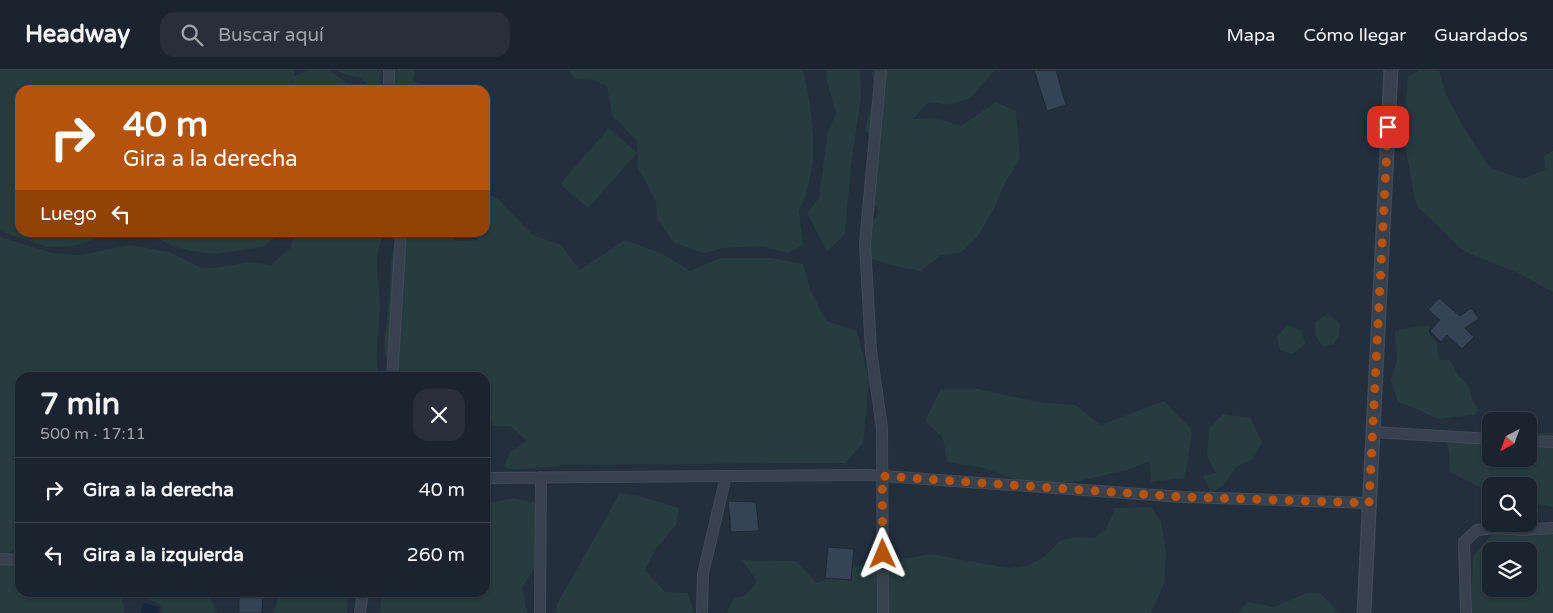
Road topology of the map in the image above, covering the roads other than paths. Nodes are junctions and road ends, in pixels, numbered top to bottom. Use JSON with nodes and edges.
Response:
{"nodes":[{"id":1,"x":389,"y":70,"type":"edge"},
{"id":2,"x":881,"y":70,"type":"edge"},
{"id":3,"x":1391,"y":70,"type":"edge"},
{"id":4,"x":390,"y":85,"type":"edge"},
{"id":5,"x":401,"y":237,"type":"edge"},
{"id":6,"x":392,"y":372,"type":"edge"},
{"id":7,"x":1373,"y":432,"type":"junction"},
{"id":8,"x":1482,"y":438,"type":"edge"},
{"id":9,"x":1538,"y":441,"type":"edge"},
{"id":10,"x":1553,"y":442,"type":"edge"},
{"id":11,"x":726,"y":476,"type":"junction"},
{"id":12,"x":882,"y":476,"type":"junction"},
{"id":13,"x":541,"y":477,"type":"junction"},
{"id":14,"x":490,"y":478,"type":"edge"},
{"id":15,"x":1369,"y":503,"type":"junction"},
{"id":16,"x":1553,"y":528,"type":"edge"},
{"id":17,"x":0,"y":559,"type":"edge"},
{"id":18,"x":15,"y":560,"type":"edge"},
{"id":19,"x":362,"y":597,"type":"edge"},
{"id":20,"x":360,"y":613,"type":"edge"},
{"id":21,"x":540,"y":613,"type":"edge"},
{"id":22,"x":702,"y":613,"type":"edge"},
{"id":23,"x":883,"y":613,"type":"edge"},
{"id":24,"x":1364,"y":613,"type":"edge"},
{"id":25,"x":1466,"y":613,"type":"edge"}],
"edges":[{"from":1,"to":4,"type":"street"},
{"from":2,"to":12,"type":"street"},
{"from":3,"to":7,"type":"street"},
{"from":5,"to":6,"type":"street"},
{"from":7,"to":8,"type":"street"},
{"from":7,"to":15,"type":"street"},
{"from":9,"to":10,"type":"street"},
{"from":11,"to":12,"type":"street"},
{"from":11,"to":13,"type":"street"},
{"from":11,"to":22,"type":"street"},
{"from":12,"to":15,"type":"street"},
{"from":12,"to":23,"type":"street"},
{"from":13,"to":14,"type":"street"},
{"from":13,"to":21,"type":"street"},
{"from":15,"to":24,"type":"street"},
{"from":16,"to":25,"type":"street"},
{"from":17,"to":18,"type":"street"},
{"from":19,"to":20,"type":"street"}]}
